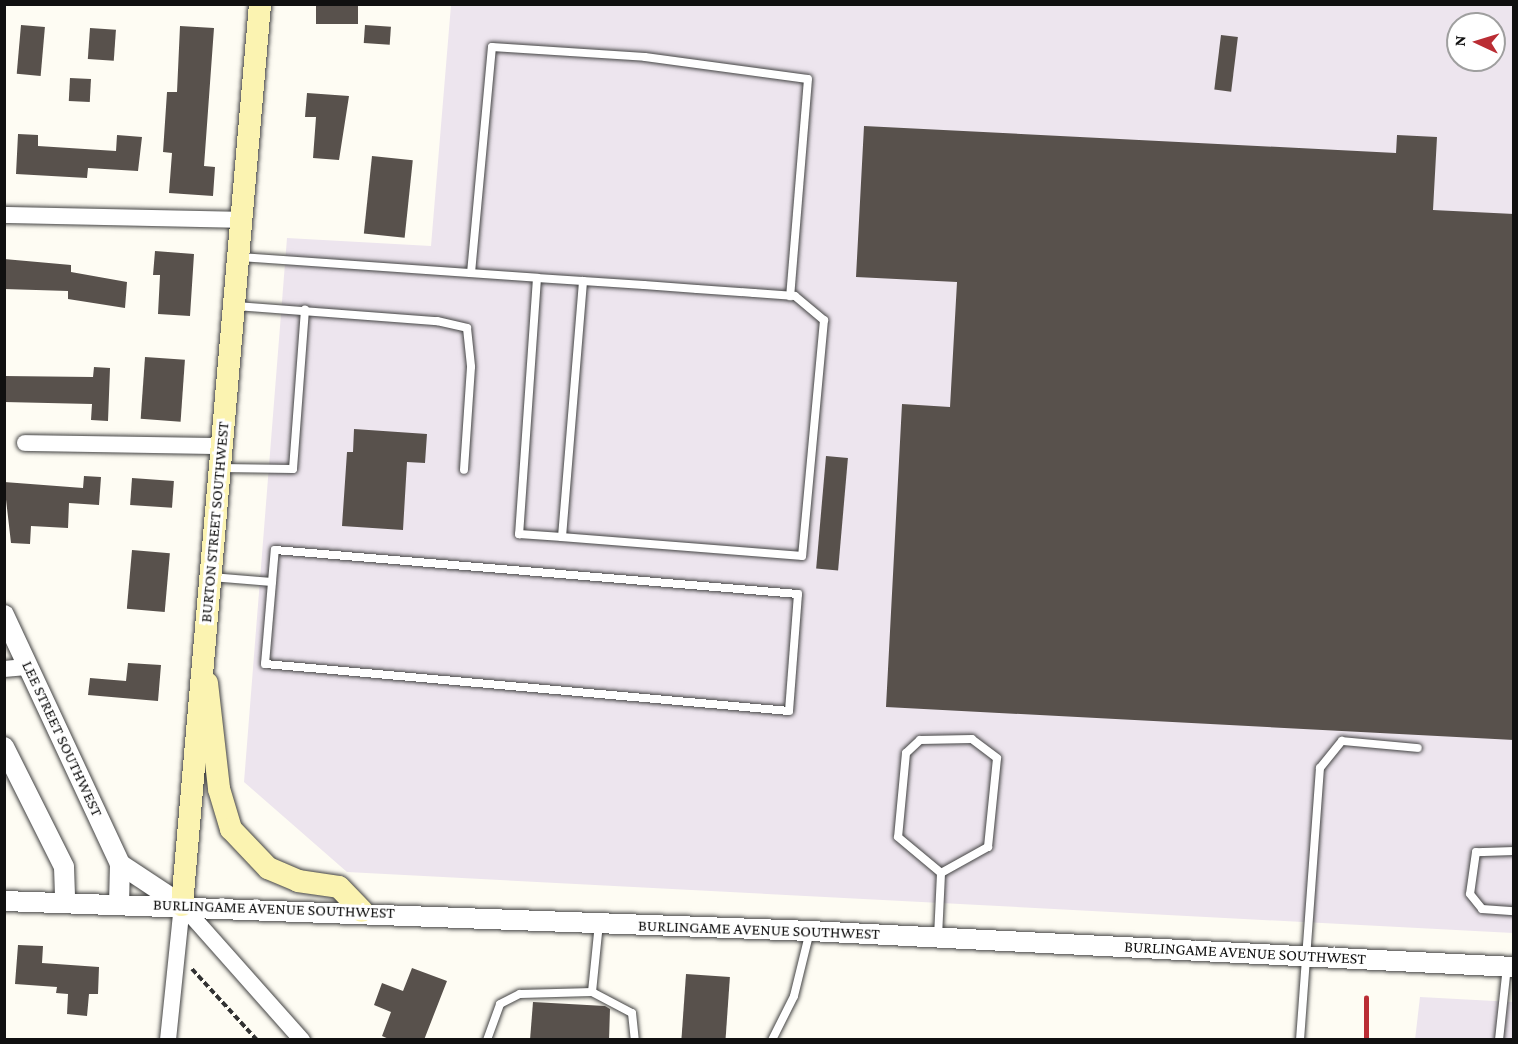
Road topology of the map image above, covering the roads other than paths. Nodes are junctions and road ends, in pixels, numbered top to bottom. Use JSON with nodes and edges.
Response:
{"nodes":[{"id":1,"x":260,"y":4,"type":"edge"},
{"id":2,"x":4,"y":215,"type":"edge"},
{"id":3,"x":240,"y":220,"type":"junction"},
{"id":4,"x":237,"y":257,"type":"junction"},
{"id":5,"x":471,"y":273,"type":"junction"},
{"id":6,"x":537,"y":278,"type":"junction"},
{"id":7,"x":583,"y":281,"type":"junction"},
{"id":8,"x":790,"y":296,"type":"junction"},
{"id":9,"x":232,"y":306,"type":"junction"},
{"id":10,"x":305,"y":309,"type":"junction"},
{"id":11,"x":25,"y":443,"type":"dead end"},
{"id":12,"x":221,"y":457,"type":"junction"},
{"id":13,"x":464,"y":470,"type":"dead end"},
{"id":14,"x":562,"y":537,"type":"junction"},
{"id":15,"x":211,"y":577,"type":"junction"},
{"id":16,"x":272,"y":582,"type":"junction"},
{"id":17,"x":4,"y":615,"type":"edge"},
{"id":18,"x":203,"y":662,"type":"junction"},
{"id":19,"x":29,"y":667,"type":"junction"},
{"id":20,"x":4,"y":669,"type":"edge"},
{"id":21,"x":4,"y":747,"type":"edge"},
{"id":22,"x":1418,"y":748,"type":"dead end"},
{"id":23,"x":1514,"y":851,"type":"edge"},
{"id":24,"x":120,"y":864,"type":"junction"},
{"id":25,"x":940,"y":873,"type":"junction"},
{"id":26,"x":4,"y":901,"type":"edge"},
{"id":27,"x":65,"y":903,"type":"junction"},
{"id":28,"x":119,"y":904,"type":"junction"},
{"id":29,"x":182,"y":905,"type":"junction"},
{"id":30,"x":362,"y":911,"type":"junction"},
{"id":31,"x":1514,"y":911,"type":"edge"},
{"id":32,"x":598,"y":923,"type":"junction"},
{"id":33,"x":810,"y":931,"type":"junction"},
{"id":34,"x":938,"y":938,"type":"junction"},
{"id":35,"x":1303,"y":956,"type":"junction"},
{"id":36,"x":1510,"y":967,"type":"edge"},
{"id":37,"x":592,"y":992,"type":"junction"},
{"id":38,"x":168,"y":1040,"type":"edge"},
{"id":39,"x":302,"y":1040,"type":"edge"},
{"id":40,"x":487,"y":1040,"type":"edge"},
{"id":41,"x":635,"y":1040,"type":"edge"},
{"id":42,"x":772,"y":1040,"type":"edge"},
{"id":43,"x":1300,"y":1040,"type":"edge"},
{"id":44,"x":1500,"y":1040,"type":"edge"}],
"edges":[{"from":1,"to":3,"type":"main road","name":"BURTON STREET SOUTHWEST"},
{"from":2,"to":3,"type":"street"},
{"from":3,"to":4,"type":"main road","name":"BURTON STREET SOUTHWEST"},
{"from":4,"to":5,"type":"lane"},
{"from":4,"to":9,"type":"main road","name":"BURTON STREET SOUTHWEST"},
{"from":5,"to":6,"type":"lane"},
{"from":5,"to":8,"type":"lane"},
{"from":6,"to":7,"type":"lane"},
{"from":6,"to":14,"type":"lane"},
{"from":7,"to":8,"type":"lane"},
{"from":7,"to":14,"type":"lane"},
{"from":8,"to":14,"type":"lane"},
{"from":9,"to":10,"type":"lane"},
{"from":9,"to":12,"type":"main road","name":"BURTON STREET SOUTHWEST"},
{"from":10,"to":12,"type":"lane"},
{"from":10,"to":13,"type":"lane"},
{"from":11,"to":12,"type":"street"},
{"from":12,"to":15,"type":"main road","name":"BURTON STREET SOUTHWEST"},
{"from":15,"to":16,"type":"lane"},
{"from":15,"to":18,"type":"main road","name":"BURTON STREET SOUTHWEST"},
{"from":16,"to":16,"type":"lane"},
{"from":17,"to":19,"type":"street","name":"LEE STREET SOUTHWEST"},
{"from":18,"to":29,"type":"main road","name":"BURTON STREET SOUTHWEST"},
{"from":18,"to":30,"type":"main road"},
{"from":19,"to":20,"type":"street"},
{"from":19,"to":24,"type":"street","name":"LEE STREET SOUTHWEST"},
{"from":21,"to":27,"type":"street"},
{"from":22,"to":35,"type":"lane"},
{"from":23,"to":31,"type":"lane"},
{"from":24,"to":28,"type":"street","name":"LEE STREET SOUTHWEST"},
{"from":24,"to":29,"type":"street"},
{"from":25,"to":25,"type":"lane"},
{"from":25,"to":34,"type":"lane"},
{"from":26,"to":27,"type":"street","name":"BURLINGAME AVENUE SOUTHWEST"},
{"from":27,"to":28,"type":"street","name":"BURLINGAME AVENUE SOUTHWEST"},
{"from":28,"to":29,"type":"street","name":"BURLINGAME AVENUE SOUTHWEST"},
{"from":29,"to":30,"type":"street","name":"BURLINGAME AVENUE SOUTHWEST"},
{"from":29,"to":38,"type":"street","name":"BURTON STREET SOUTHWEST"},
{"from":29,"to":39,"type":"street"},
{"from":30,"to":32,"type":"street","name":"BURLINGAME AVENUE SOUTHWEST"},
{"from":32,"to":33,"type":"street","name":"BURLINGAME AVENUE SOUTHWEST"},
{"from":32,"to":37,"type":"lane"},
{"from":33,"to":34,"type":"street","name":"BURLINGAME AVENUE SOUTHWEST"},
{"from":33,"to":42,"type":"lane"},
{"from":34,"to":35,"type":"street","name":"BURLINGAME AVENUE SOUTHWEST"},
{"from":35,"to":36,"type":"street","name":"BURLINGAME AVENUE SOUTHWEST"},
{"from":35,"to":43,"type":"lane"},
{"from":36,"to":44,"type":"lane"},
{"from":37,"to":40,"type":"lane"},
{"from":37,"to":41,"type":"lane"}]}
